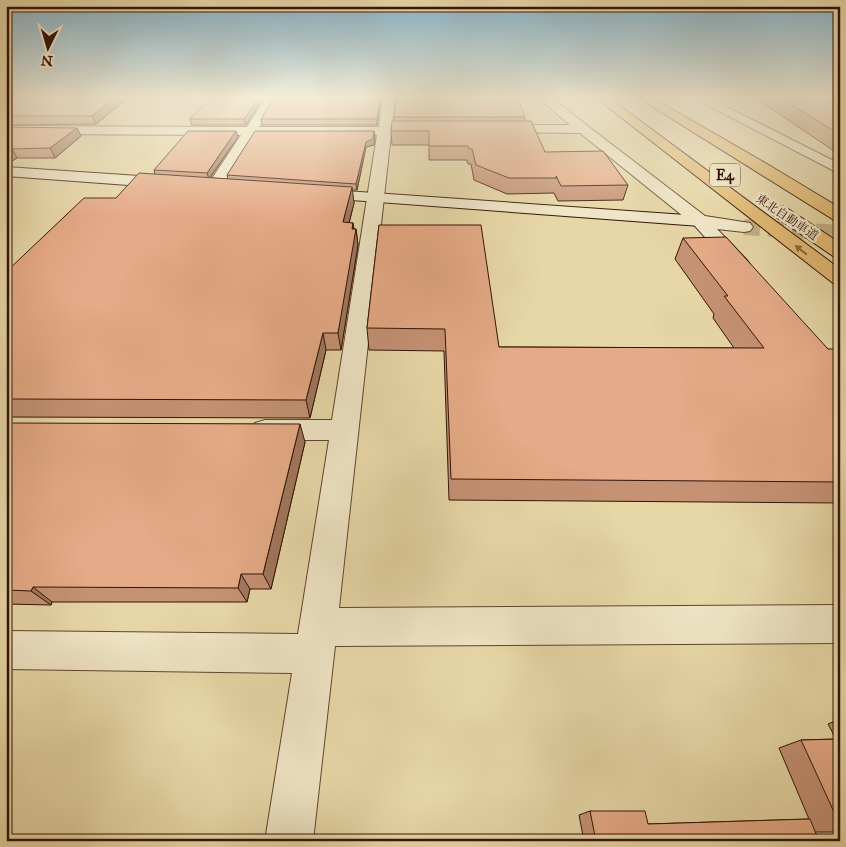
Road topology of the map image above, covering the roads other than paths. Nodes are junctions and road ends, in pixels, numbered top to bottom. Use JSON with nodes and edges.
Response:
{"nodes":[{"id":1,"x":247,"y":137,"type":"edge"},
{"id":2,"x":387,"y":137,"type":"edge"},
{"id":3,"x":591,"y":137,"type":"edge"},
{"id":4,"x":653,"y":137,"type":"edge"},
{"id":5,"x":669,"y":137,"type":"edge"},
{"id":6,"x":710,"y":137,"type":"edge"},
{"id":7,"x":727,"y":137,"type":"edge"},
{"id":8,"x":774,"y":137,"type":"edge"},
{"id":9,"x":840,"y":170,"type":"edge"},
{"id":10,"x":6,"y":171,"type":"edge"},
{"id":11,"x":215,"y":186,"type":"junction"},
{"id":12,"x":234,"y":188,"type":"edge"},
{"id":13,"x":299,"y":193,"type":"edge"},
{"id":14,"x":374,"y":199,"type":"junction"},
{"id":15,"x":840,"y":200,"type":"edge"},
{"id":16,"x":840,"y":216,"type":"edge"},
{"id":17,"x":700,"y":221,"type":"junction"},
{"id":18,"x":744,"y":227,"type":"tunnel mouth"},
{"id":19,"x":840,"y":252,"type":"edge"},
{"id":20,"x":753,"y":277,"type":"edge"},
{"id":21,"x":840,"y":279,"type":"edge"},
{"id":22,"x":244,"y":430,"type":"edge"},
{"id":23,"x":344,"y":430,"type":"junction"},
{"id":24,"x":840,"y":624,"type":"edge"},
{"id":25,"x":315,"y":641,"type":"junction"},
{"id":26,"x":6,"y":650,"type":"edge"},
{"id":27,"x":289,"y":841,"type":"edge"}],
"edges":[{"from":1,"to":11,"type":"street"},
{"from":2,"to":14,"type":"street"},
{"from":3,"to":17,"type":"street"},
{"from":21,"to":4,"type":"highway","one_way":true},
{"from":5,"to":19,"type":"highway","name":"東北自動車道","number":"E4"},
{"from":6,"to":16,"type":"highway","name":"東北自動車道","number":"E4"},
{"from":7,"to":15,"type":"highway"},
{"from":8,"to":9,"type":"street"},
{"from":10,"to":11,"type":"street"},
{"from":11,"to":12,"type":"street"},
{"from":13,"to":14,"type":"street"},
{"from":14,"to":17,"type":"street"},
{"from":14,"to":23,"type":"street"},
{"from":17,"to":18,"type":"street"},
{"from":17,"to":20,"type":"street"},
{"from":22,"to":23,"type":"street"},
{"from":23,"to":25,"type":"street"},
{"from":24,"to":25,"type":"street"},
{"from":25,"to":26,"type":"street"},
{"from":25,"to":27,"type":"street"}]}
